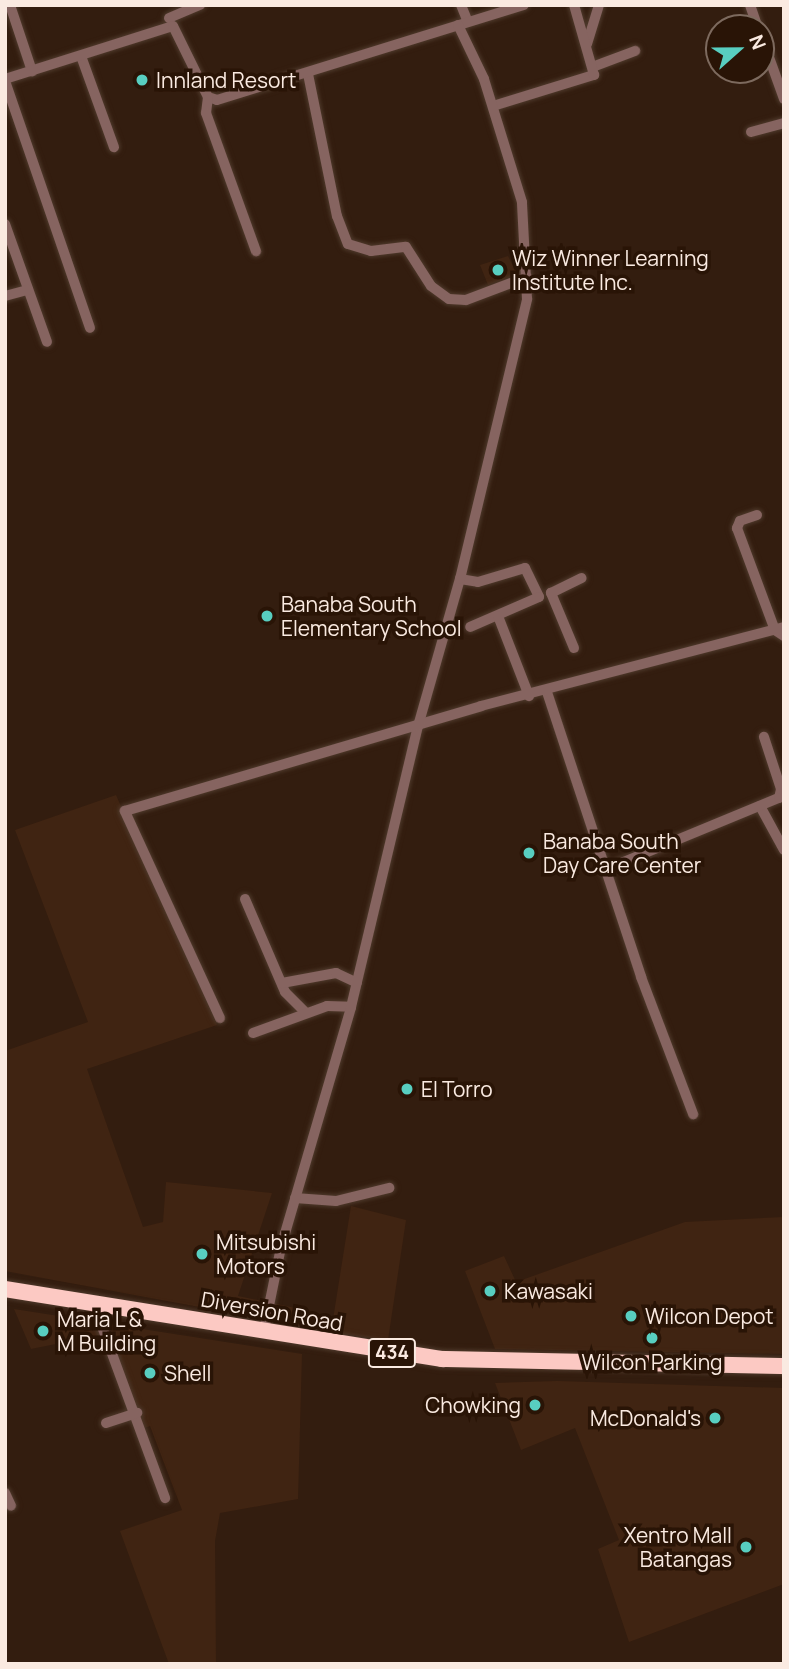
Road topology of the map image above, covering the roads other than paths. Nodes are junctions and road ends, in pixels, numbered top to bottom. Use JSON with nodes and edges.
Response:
{"nodes":[{"id":1,"x":10,"y":5,"type":"edge"},
{"id":2,"x":164,"y":5,"type":"edge"},
{"id":3,"x":200,"y":5,"type":"edge"},
{"id":4,"x":461,"y":5,"type":"edge"},
{"id":5,"x":524,"y":5,"type":"edge"},
{"id":6,"x":574,"y":5,"type":"edge"},
{"id":7,"x":599,"y":5,"type":"edge"},
{"id":8,"x":171,"y":22,"type":"junction"},
{"id":9,"x":463,"y":24,"type":"junction"},
{"id":10,"x":587,"y":44,"type":"junction"},
{"id":11,"x":635,"y":51,"type":"dead end"},
{"id":12,"x":82,"y":55,"type":"junction"},
{"id":13,"x":595,"y":66,"type":"junction"},
{"id":14,"x":32,"y":71,"type":"junction"},
{"id":15,"x":308,"y":74,"type":"junction"},
{"id":16,"x":775,"y":74,"type":"edge"},
{"id":17,"x":5,"y":80,"type":"edge"},
{"id":18,"x":208,"y":97,"type":"junction"},
{"id":19,"x":784,"y":99,"type":"edge"},
{"id":20,"x":493,"y":106,"type":"junction"},
{"id":21,"x":784,"y":123,"type":"edge"},
{"id":22,"x":751,"y":132,"type":"dead end"},
{"id":23,"x":114,"y":147,"type":"dead end"},
{"id":24,"x":5,"y":224,"type":"edge"},
{"id":25,"x":256,"y":251,"type":"dead end"},
{"id":26,"x":527,"y":277,"type":"junction"},
{"id":27,"x":28,"y":289,"type":"junction"},
{"id":28,"x":5,"y":296,"type":"edge"},
{"id":29,"x":90,"y":328,"type":"dead end"},
{"id":30,"x":47,"y":342,"type":"dead end"},
{"id":31,"x":757,"y":515,"type":"dead end"},
{"id":32,"x":582,"y":578,"type":"dead end"},
{"id":33,"x":460,"y":579,"type":"junction"},
{"id":34,"x":551,"y":593,"type":"junction"},
{"id":35,"x":540,"y":597,"type":"junction"},
{"id":36,"x":498,"y":616,"type":"junction"},
{"id":37,"x":470,"y":627,"type":"dead end"},
{"id":38,"x":781,"y":631,"type":"edge"},
{"id":39,"x":574,"y":648,"type":"dead end"},
{"id":40,"x":547,"y":692,"type":"junction"},
{"id":41,"x":529,"y":696,"type":"junction"},
{"id":42,"x":418,"y":726,"type":"junction"},
{"id":43,"x":764,"y":737,"type":"dead end"},
{"id":44,"x":782,"y":788,"type":"edge"},
{"id":45,"x":760,"y":806,"type":"junction"},
{"id":46,"x":784,"y":850,"type":"edge"},
{"id":47,"x":604,"y":870,"type":"junction"},
{"id":48,"x":245,"y":898,"type":"dead end"},
{"id":49,"x":282,"y":983,"type":"junction"},
{"id":50,"x":357,"y":983,"type":"junction"},
{"id":51,"x":351,"y":1007,"type":"junction"},
{"id":52,"x":305,"y":1012,"type":"junction"},
{"id":53,"x":220,"y":1018,"type":"dead end"},
{"id":54,"x":254,"y":1033,"type":"dead end"},
{"id":55,"x":693,"y":1114,"type":"dead end"},
{"id":56,"x":389,"y":1188,"type":"dead end"},
{"id":57,"x":295,"y":1198,"type":"junction"},
{"id":58,"x":5,"y":1289,"type":"edge"},
{"id":59,"x":93,"y":1303,"type":"junction"},
{"id":60,"x":264,"y":1330,"type":"junction"},
{"id":61,"x":784,"y":1366,"type":"edge"},
{"id":62,"x":137,"y":1413,"type":"junction"},
{"id":63,"x":106,"y":1423,"type":"dead end"},
{"id":64,"x":5,"y":1493,"type":"edge"},
{"id":65,"x":165,"y":1498,"type":"dead end"},
{"id":66,"x":11,"y":1506,"type":"dead end"}],
"edges":[{"from":1,"to":14,"type":"street"},
{"from":2,"to":8,"type":"street"},
{"from":3,"to":8,"type":"street"},
{"from":4,"to":9,"type":"street"},
{"from":5,"to":9,"type":"street"},
{"from":6,"to":10,"type":"street"},
{"from":7,"to":10,"type":"street"},
{"from":8,"to":12,"type":"street"},
{"from":8,"to":18,"type":"street"},
{"from":9,"to":15,"type":"street"},
{"from":9,"to":20,"type":"street"},
{"from":10,"to":13,"type":"street"},
{"from":11,"to":13,"type":"street"},
{"from":12,"to":14,"type":"street"},
{"from":12,"to":23,"type":"street"},
{"from":13,"to":20,"type":"street"},
{"from":14,"to":17,"type":"street"},
{"from":15,"to":18,"type":"street"},
{"from":15,"to":26,"type":"street"},
{"from":16,"to":19,"type":"street"},
{"from":17,"to":29,"type":"street"},
{"from":18,"to":25,"type":"street"},
{"from":20,"to":26,"type":"street"},
{"from":21,"to":22,"type":"street"},
{"from":24,"to":27,"type":"street"},
{"from":26,"to":33,"type":"street"},
{"from":27,"to":28,"type":"street"},
{"from":27,"to":30,"type":"street"},
{"from":31,"to":38,"type":"street"},
{"from":32,"to":34,"type":"street"},
{"from":33,"to":35,"type":"street"},
{"from":33,"to":42,"type":"street"},
{"from":34,"to":35,"type":"street"},
{"from":34,"to":39,"type":"street"},
{"from":35,"to":36,"type":"street"},
{"from":36,"to":37,"type":"street"},
{"from":36,"to":41,"type":"street"},
{"from":38,"to":40,"type":"street"},
{"from":40,"to":41,"type":"street"},
{"from":40,"to":47,"type":"street"},
{"from":41,"to":42,"type":"street"},
{"from":42,"to":50,"type":"street"},
{"from":42,"to":53,"type":"street"},
{"from":43,"to":44,"type":"street"},
{"from":44,"to":45,"type":"street"},
{"from":45,"to":46,"type":"street"},
{"from":45,"to":47,"type":"street"},
{"from":47,"to":55,"type":"street"},
{"from":48,"to":49,"type":"street"},
{"from":49,"to":50,"type":"street"},
{"from":49,"to":52,"type":"street"},
{"from":50,"to":51,"type":"street"},
{"from":51,"to":52,"type":"street"},
{"from":51,"to":57,"type":"street"},
{"from":52,"to":54,"type":"street"},
{"from":56,"to":57,"type":"street"},
{"from":57,"to":60,"type":"street"},
{"from":58,"to":59,"type":"highway","name":"Diversion Road","number":"434"},
{"from":59,"to":60,"type":"highway","name":"Diversion Road","number":"434"},
{"from":59,"to":62,"type":"street"},
{"from":60,"to":61,"type":"highway","name":"Diversion Road","number":"434"},
{"from":62,"to":63,"type":"street"},
{"from":62,"to":65,"type":"street"},
{"from":64,"to":66,"type":"street"}]}
